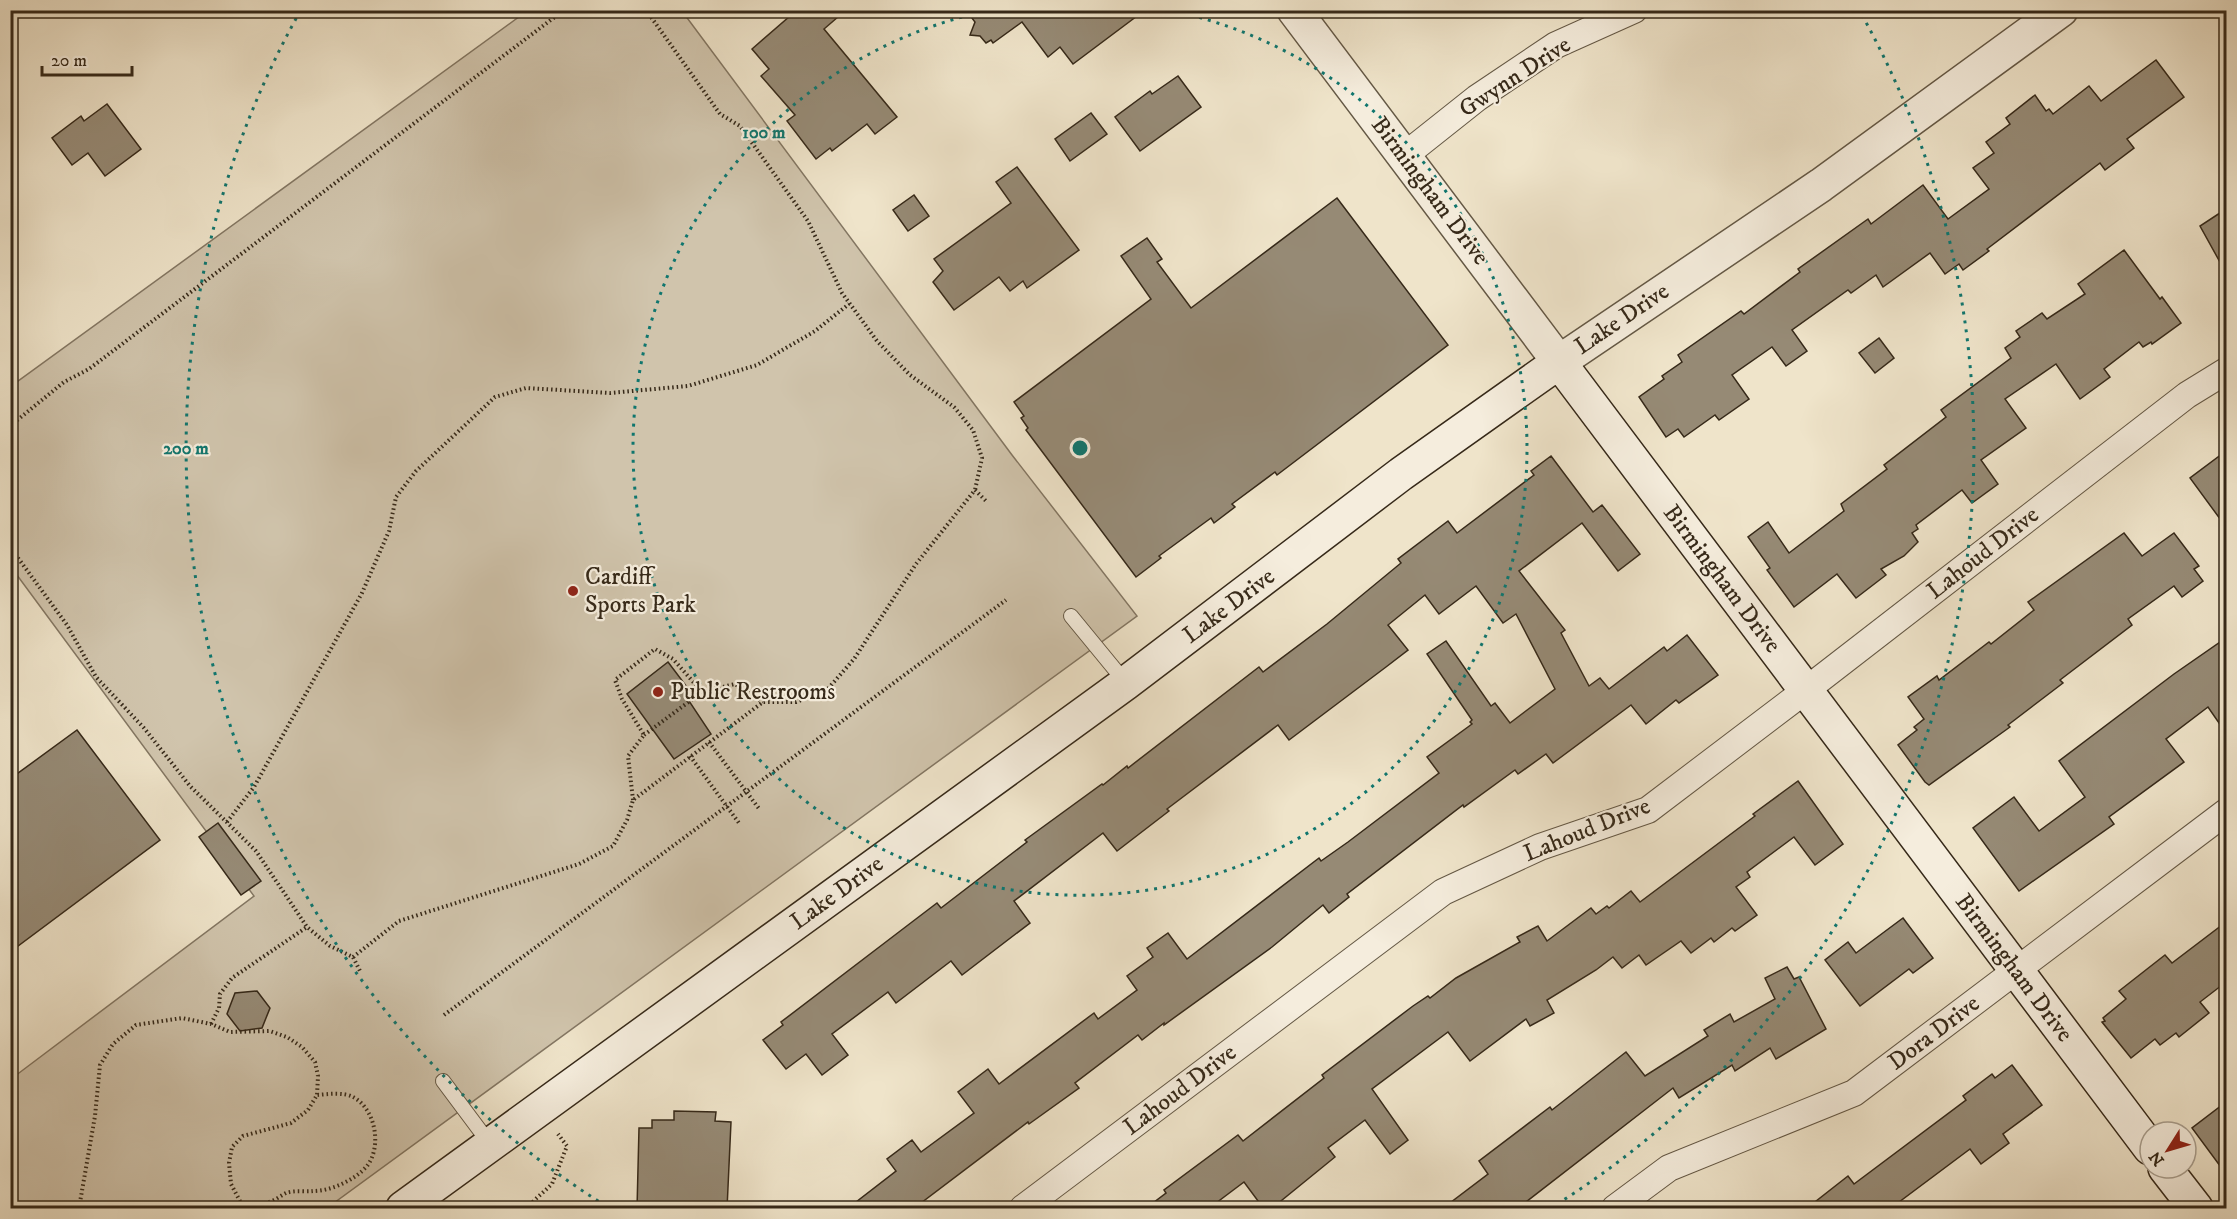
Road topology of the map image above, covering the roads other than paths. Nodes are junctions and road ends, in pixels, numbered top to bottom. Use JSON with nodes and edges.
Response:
{"nodes":[{"id":1,"x":1294,"y":10,"type":"edge"},
{"id":2,"x":1634,"y":10,"type":"edge"},
{"id":3,"x":2061,"y":10,"type":"edge"},
{"id":4,"x":1404,"y":156,"type":"junction"},
{"id":5,"x":1559,"y":362,"type":"junction"},
{"id":6,"x":2226,"y":370,"type":"edge"},
{"id":7,"x":1071,"y":616,"type":"dead end"},
{"id":8,"x":1126,"y":684,"type":"junction"},
{"id":9,"x":1806,"y":690,"type":"junction"},
{"id":10,"x":2226,"y":812,"type":"edge"},
{"id":11,"x":2016,"y":971,"type":"junction"},
{"id":12,"x":443,"y":1081,"type":"dead end"},
{"id":13,"x":2138,"y":1132,"type":"edge"},
{"id":14,"x":490,"y":1145,"type":"junction"},
{"id":15,"x":2174,"y":1180,"type":"edge"},
{"id":16,"x":403,"y":1209,"type":"edge"},
{"id":17,"x":1023,"y":1209,"type":"edge"},
{"id":18,"x":1615,"y":1209,"type":"edge"},
{"id":19,"x":2196,"y":1209,"type":"edge"}],
"edges":[{"from":1,"to":4,"type":"main road","name":"Birmingham Drive"},
{"from":2,"to":4,"type":"street","name":"Gwynn Drive"},
{"from":3,"to":5,"type":"main road","name":"Lake Drive"},
{"from":4,"to":5,"type":"main road","name":"Birmingham Drive"},
{"from":5,"to":8,"type":"main road","name":"Lake Drive"},
{"from":5,"to":9,"type":"main road","name":"Birmingham Drive"},
{"from":6,"to":9,"type":"street","name":"Lahoud Drive"},
{"from":7,"to":8,"type":"lane"},
{"from":8,"to":14,"type":"main road","name":"Lake Drive"},
{"from":9,"to":11,"type":"main road","name":"Birmingham Drive"},
{"from":9,"to":17,"type":"street","name":"Lahoud Drive"},
{"from":10,"to":11,"type":"street","name":"Dora Drive"},
{"from":11,"to":13,"type":"main road","name":"Birmingham Drive"},
{"from":11,"to":18,"type":"street","name":"Dora Drive"},
{"from":12,"to":14,"type":"lane"},
{"from":14,"to":16,"type":"main road","name":"Lake Drive"},
{"from":15,"to":19,"type":"main road"}]}
